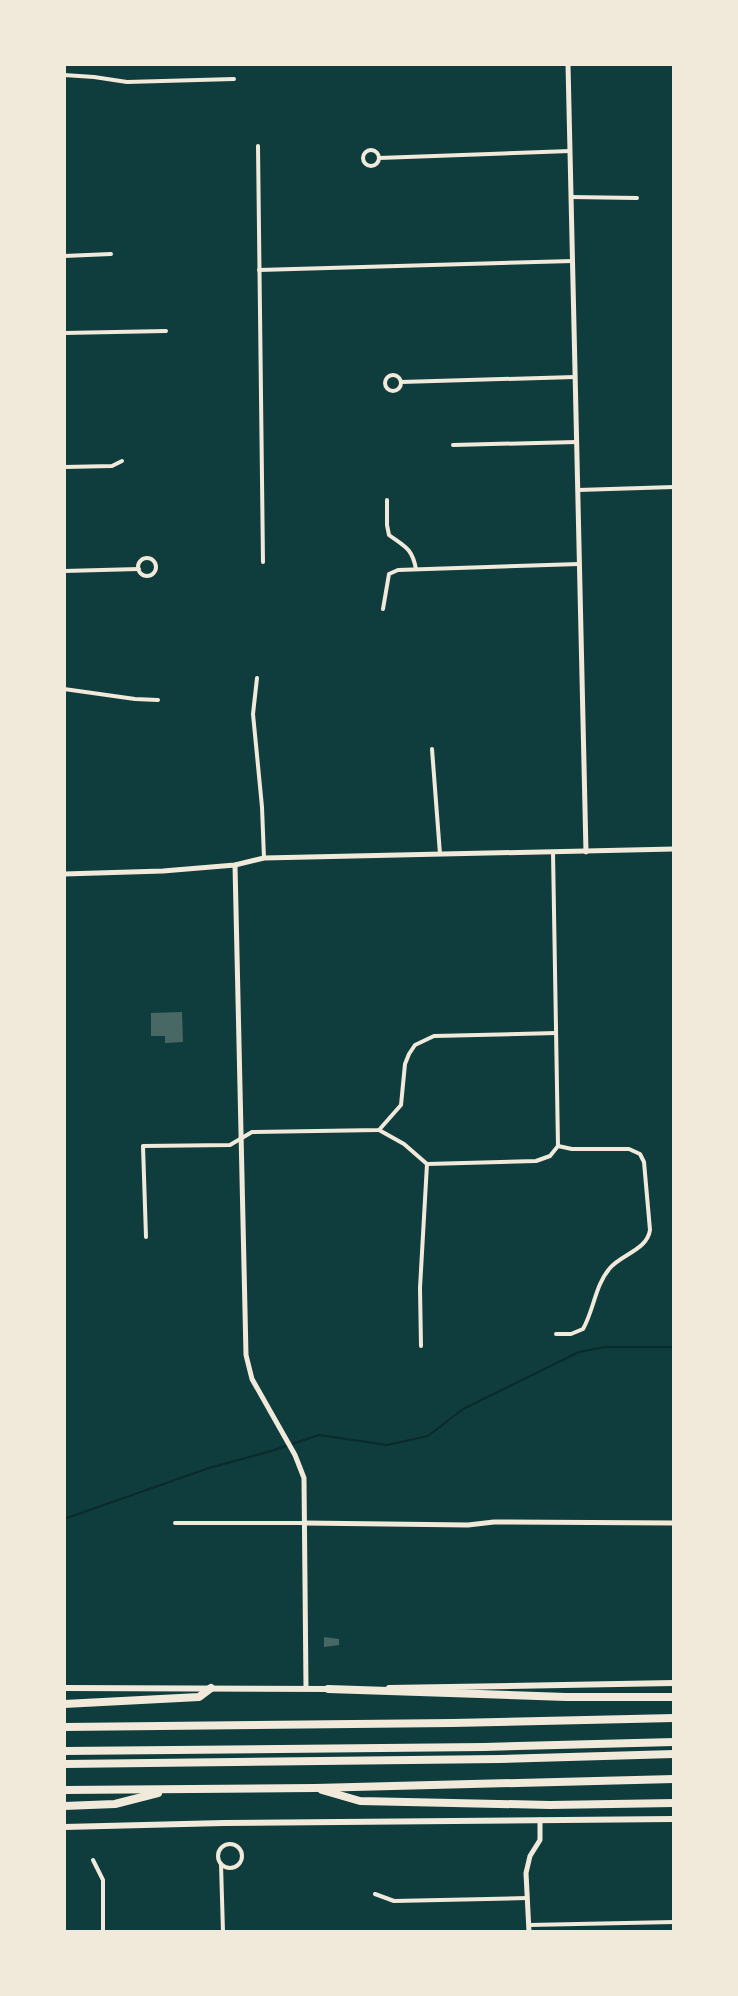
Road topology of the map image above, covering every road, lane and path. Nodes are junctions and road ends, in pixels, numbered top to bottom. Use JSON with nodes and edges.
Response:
{"nodes":[{"id":1,"x":568,"y":64,"type":"edge"},
{"id":2,"x":64,"y":75,"type":"edge"},
{"id":3,"x":234,"y":79,"type":"dead end"},
{"id":4,"x":258,"y":146,"type":"dead end"},
{"id":5,"x":570,"y":151,"type":"junction"},
{"id":6,"x":378,"y":158,"type":"junction"},
{"id":7,"x":572,"y":197,"type":"junction"},
{"id":8,"x":637,"y":198,"type":"dead end"},
{"id":9,"x":111,"y":254,"type":"dead end"},
{"id":10,"x":64,"y":256,"type":"edge"},
{"id":11,"x":573,"y":261,"type":"junction"},
{"id":12,"x":259,"y":270,"type":"junction"},
{"id":13,"x":166,"y":331,"type":"dead end"},
{"id":14,"x":64,"y":333,"type":"edge"},
{"id":15,"x":575,"y":377,"type":"junction"},
{"id":16,"x":401,"y":382,"type":"junction"},
{"id":17,"x":577,"y":442,"type":"junction"},
{"id":18,"x":453,"y":445,"type":"dead end"},
{"id":19,"x":122,"y":461,"type":"dead end"},
{"id":20,"x":64,"y":467,"type":"edge"},
{"id":21,"x":674,"y":487,"type":"edge"},
{"id":22,"x":578,"y":490,"type":"junction"},
{"id":23,"x":387,"y":500,"type":"dead end"},
{"id":24,"x":263,"y":562,"type":"dead end"},
{"id":25,"x":579,"y":564,"type":"junction"},
{"id":26,"x":139,"y":568,"type":"junction"},
{"id":27,"x":416,"y":569,"type":"junction"},
{"id":28,"x":64,"y":571,"type":"edge"},
{"id":29,"x":382,"y":609,"type":"dead end"},
{"id":30,"x":257,"y":678,"type":"dead end"},
{"id":31,"x":64,"y":689,"type":"edge"},
{"id":32,"x":158,"y":700,"type":"dead end"},
{"id":33,"x":432,"y":749,"type":"dead end"},
{"id":34,"x":674,"y":849,"type":"edge"},
{"id":35,"x":553,"y":852,"type":"junction"},
{"id":36,"x":586,"y":852,"type":"junction"},
{"id":37,"x":440,"y":854,"type":"junction"},
{"id":38,"x":264,"y":858,"type":"junction"},
{"id":39,"x":235,"y":865,"type":"junction"},
{"id":40,"x":64,"y":874,"type":"edge"},
{"id":41,"x":556,"y":1033,"type":"junction"},
{"id":42,"x":379,"y":1130,"type":"junction"},
{"id":43,"x":241,"y":1137,"type":"junction"},
{"id":44,"x":558,"y":1146,"type":"junction"},
{"id":45,"x":427,"y":1164,"type":"junction"},
{"id":46,"x":146,"y":1237,"type":"dead end"},
{"id":47,"x":556,"y":1334,"type":"dead end"},
{"id":48,"x":421,"y":1346,"type":"dead end"},
{"id":49,"x":674,"y":1522,"type":"edge"},
{"id":50,"x":175,"y":1523,"type":"dead end"},
{"id":51,"x":304,"y":1523,"type":"junction"},
{"id":52,"x":674,"y":1683,"type":"edge"},
{"id":53,"x":211,"y":1688,"type":"junction"},
{"id":54,"x":306,"y":1688,"type":"junction"},
{"id":55,"x":64,"y":1689,"type":"edge"},
{"id":56,"x":328,"y":1689,"type":"junction"},
{"id":57,"x":674,"y":1697,"type":"edge"},
{"id":58,"x":64,"y":1704,"type":"edge"},
{"id":59,"x":674,"y":1718,"type":"edge"},
{"id":60,"x":64,"y":1727,"type":"edge"},
{"id":61,"x":674,"y":1742,"type":"edge"},
{"id":62,"x":64,"y":1751,"type":"edge"},
{"id":63,"x":674,"y":1754,"type":"edge"},
{"id":64,"x":64,"y":1764,"type":"edge"},
{"id":65,"x":674,"y":1779,"type":"edge"},
{"id":66,"x":315,"y":1788,"type":"junction"},
{"id":67,"x":64,"y":1790,"type":"edge"},
{"id":68,"x":168,"y":1790,"type":"junction"},
{"id":69,"x":674,"y":1803,"type":"edge"},
{"id":70,"x":64,"y":1806,"type":"edge"},
{"id":71,"x":674,"y":1819,"type":"edge"},
{"id":72,"x":540,"y":1820,"type":"junction"},
{"id":73,"x":64,"y":1827,"type":"edge"},
{"id":74,"x":93,"y":1860,"type":"dead end"},
{"id":75,"x":221,"y":1863,"type":"junction"},
{"id":76,"x":375,"y":1893,"type":"dead end"},
{"id":77,"x":527,"y":1898,"type":"junction"},
{"id":78,"x":674,"y":1922,"type":"edge"},
{"id":79,"x":529,"y":1928,"type":"edge"},
{"id":80,"x":102,"y":1932,"type":"edge"},
{"id":81,"x":223,"y":1932,"type":"edge"}],
"edges":[{"from":1,"to":5,"type":"street"},
{"from":2,"to":3,"type":"street"},
{"from":4,"to":12,"type":"street"},
{"from":5,"to":6,"type":"street"},
{"from":5,"to":7,"type":"street"},
{"from":6,"to":6,"type":"street"},
{"from":7,"to":8,"type":"street"},
{"from":7,"to":11,"type":"street"},
{"from":9,"to":10,"type":"street"},
{"from":11,"to":12,"type":"street"},
{"from":11,"to":15,"type":"street"},
{"from":12,"to":24,"type":"street"},
{"from":13,"to":14,"type":"street"},
{"from":15,"to":16,"type":"street"},
{"from":15,"to":17,"type":"street"},
{"from":16,"to":16,"type":"street"},
{"from":17,"to":18,"type":"street"},
{"from":17,"to":22,"type":"street"},
{"from":19,"to":20,"type":"street"},
{"from":21,"to":22,"type":"street"},
{"from":22,"to":25,"type":"street"},
{"from":23,"to":27,"type":"street"},
{"from":25,"to":27,"type":"street"},
{"from":25,"to":36,"type":"street"},
{"from":26,"to":26,"type":"street"},
{"from":26,"to":28,"type":"street"},
{"from":27,"to":29,"type":"street"},
{"from":30,"to":38,"type":"street"},
{"from":31,"to":32,"type":"street"},
{"from":33,"to":37,"type":"street"},
{"from":34,"to":36,"type":"street"},
{"from":35,"to":36,"type":"street"},
{"from":35,"to":37,"type":"street"},
{"from":35,"to":41,"type":"street"},
{"from":37,"to":38,"type":"street"},
{"from":38,"to":39,"type":"street"},
{"from":39,"to":40,"type":"street"},
{"from":39,"to":43,"type":"street"},
{"from":41,"to":42,"type":"street"},
{"from":41,"to":44,"type":"street"},
{"from":42,"to":43,"type":"street"},
{"from":42,"to":45,"type":"street"},
{"from":43,"to":46,"type":"street"},
{"from":43,"to":51,"type":"street"},
{"from":44,"to":45,"type":"street"},
{"from":44,"to":47,"type":"street"},
{"from":45,"to":48,"type":"street"},
{"from":49,"to":51,"type":"street"},
{"from":50,"to":51,"type":"street"},
{"from":51,"to":54,"type":"street"},
{"from":52,"to":56,"type":"main road"},
{"from":53,"to":54,"type":"main road"},
{"from":53,"to":55,"type":"main road"},
{"from":53,"to":58,"type":"highway"},
{"from":54,"to":56,"type":"main road"},
{"from":56,"to":57,"type":"highway"},
{"from":59,"to":60,"type":"highway"},
{"from":61,"to":62,"type":"highway"},
{"from":63,"to":64,"type":"highway"},
{"from":65,"to":66,"type":"highway"},
{"from":66,"to":68,"type":"highway"},
{"from":66,"to":69,"type":"highway"},
{"from":67,"to":68,"type":"highway"},
{"from":68,"to":70,"type":"highway"},
{"from":71,"to":72,"type":"main road"},
{"from":72,"to":73,"type":"main road"},
{"from":72,"to":77,"type":"street"},
{"from":74,"to":80,"type":"street"},
{"from":75,"to":75,"type":"street"},
{"from":75,"to":81,"type":"street"},
{"from":76,"to":77,"type":"street"},
{"from":77,"to":79,"type":"street"},
{"from":78,"to":79,"type":"street"}]}
